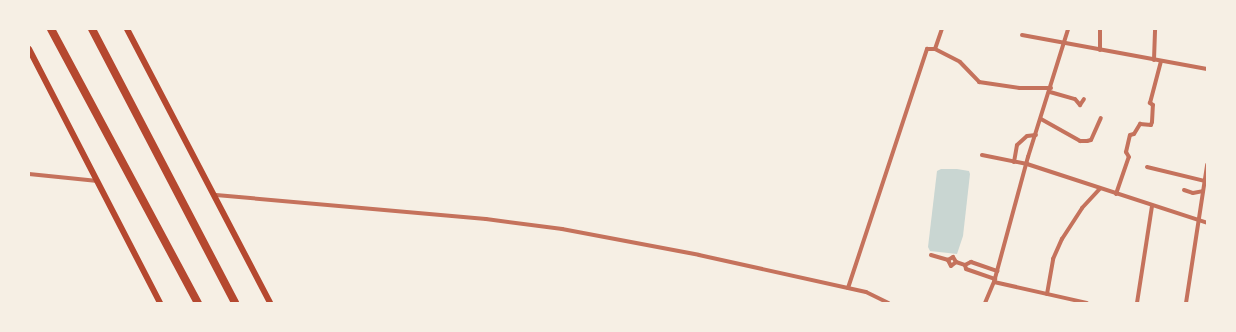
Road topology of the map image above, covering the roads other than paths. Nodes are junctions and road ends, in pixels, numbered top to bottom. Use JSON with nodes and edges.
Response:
{"nodes":[{"id":1,"x":51,"y":29,"type":"edge"},
{"id":2,"x":55,"y":29,"type":"edge"},
{"id":3,"x":92,"y":29,"type":"edge"},
{"id":4,"x":128,"y":29,"type":"edge"},
{"id":5,"x":942,"y":29,"type":"edge"},
{"id":6,"x":1068,"y":29,"type":"edge"},
{"id":7,"x":1100,"y":29,"type":"edge"},
{"id":8,"x":1155,"y":29,"type":"edge"},
{"id":9,"x":1022,"y":35,"type":"dead end"},
{"id":10,"x":1065,"y":44,"type":"junction"},
{"id":11,"x":29,"y":49,"type":"edge"},
{"id":12,"x":935,"y":49,"type":"junction"},
{"id":13,"x":1100,"y":50,"type":"junction"},
{"id":14,"x":1154,"y":60,"type":"junction"},
{"id":15,"x":1161,"y":61,"type":"junction"},
{"id":16,"x":1207,"y":69,"type":"edge"},
{"id":17,"x":1051,"y":90,"type":"junction"},
{"id":18,"x":1084,"y":99,"type":"dead end"},
{"id":19,"x":1101,"y":118,"type":"dead end"},
{"id":20,"x":1041,"y":119,"type":"junction"},
{"id":21,"x":1036,"y":135,"type":"junction"},
{"id":22,"x":982,"y":155,"type":"dead end"},
{"id":23,"x":1014,"y":162,"type":"junction"},
{"id":24,"x":1027,"y":164,"type":"junction"},
{"id":25,"x":1207,"y":165,"type":"edge"},
{"id":26,"x":1147,"y":167,"type":"dead end"},
{"id":27,"x":29,"y":174,"type":"edge"},
{"id":28,"x":98,"y":181,"type":"junction"},
{"id":29,"x":1204,"y":181,"type":"junction"},
{"id":30,"x":1100,"y":189,"type":"junction"},
{"id":31,"x":1184,"y":190,"type":"dead end"},
{"id":32,"x":1203,"y":191,"type":"junction"},
{"id":33,"x":1116,"y":194,"type":"junction"},
{"id":34,"x":216,"y":195,"type":"junction"},
{"id":35,"x":1152,"y":206,"type":"junction"},
{"id":36,"x":1199,"y":222,"type":"junction"},
{"id":37,"x":1207,"y":223,"type":"edge"},
{"id":38,"x":931,"y":255,"type":"dead end"},
{"id":39,"x":965,"y":265,"type":"junction"},
{"id":40,"x":997,"y":271,"type":"junction"},
{"id":41,"x":995,"y":280,"type":"junction"},
{"id":42,"x":848,"y":288,"type":"junction"},
{"id":43,"x":1047,"y":294,"type":"junction"},
{"id":44,"x":160,"y":303,"type":"edge"},
{"id":45,"x":198,"y":303,"type":"edge"},
{"id":46,"x":235,"y":303,"type":"edge"},
{"id":47,"x":270,"y":303,"type":"edge"},
{"id":48,"x":889,"y":303,"type":"edge"},
{"id":49,"x":984,"y":303,"type":"edge"},
{"id":50,"x":1087,"y":303,"type":"edge"},
{"id":51,"x":1136,"y":303,"type":"edge"},
{"id":52,"x":1186,"y":303,"type":"edge"}],
"edges":[{"from":1,"to":45,"type":"highway"},
{"from":2,"to":45,"type":"highway"},
{"from":3,"to":46,"type":"highway"},
{"from":4,"to":34,"type":"main road"},
{"from":5,"to":12,"type":"street"},
{"from":6,"to":10,"type":"street"},
{"from":7,"to":13,"type":"street"},
{"from":8,"to":14,"type":"street"},
{"from":9,"to":10,"type":"street"},
{"from":10,"to":13,"type":"street"},
{"from":10,"to":17,"type":"street"},
{"from":11,"to":28,"type":"main road"},
{"from":12,"to":17,"type":"street"},
{"from":12,"to":42,"type":"street"},
{"from":13,"to":14,"type":"street"},
{"from":14,"to":15,"type":"street"},
{"from":15,"to":16,"type":"street"},
{"from":15,"to":33,"type":"street"},
{"from":17,"to":18,"type":"street"},
{"from":17,"to":20,"type":"street"},
{"from":19,"to":20,"type":"street"},
{"from":20,"to":21,"type":"street"},
{"from":21,"to":23,"type":"street"},
{"from":21,"to":24,"type":"street"},
{"from":22,"to":23,"type":"street"},
{"from":23,"to":24,"type":"street"},
{"from":24,"to":30,"type":"street"},
{"from":24,"to":40,"type":"street"},
{"from":25,"to":29,"type":"street"},
{"from":26,"to":29,"type":"street"},
{"from":27,"to":28,"type":"street"},
{"from":28,"to":44,"type":"main road"},
{"from":29,"to":32,"type":"street"},
{"from":30,"to":33,"type":"street"},
{"from":30,"to":43,"type":"street"},
{"from":31,"to":32,"type":"street"},
{"from":32,"to":36,"type":"street"},
{"from":33,"to":35,"type":"street"},
{"from":34,"to":42,"type":"street"},
{"from":34,"to":47,"type":"main road"},
{"from":35,"to":36,"type":"street"},
{"from":35,"to":51,"type":"street"},
{"from":36,"to":37,"type":"street"},
{"from":36,"to":52,"type":"street"},
{"from":38,"to":39,"type":"street"},
{"from":39,"to":40,"type":"street"},
{"from":39,"to":41,"type":"street"},
{"from":40,"to":41,"type":"street"},
{"from":41,"to":43,"type":"street"},
{"from":41,"to":49,"type":"street"},
{"from":42,"to":48,"type":"street"},
{"from":43,"to":50,"type":"street"}]}
